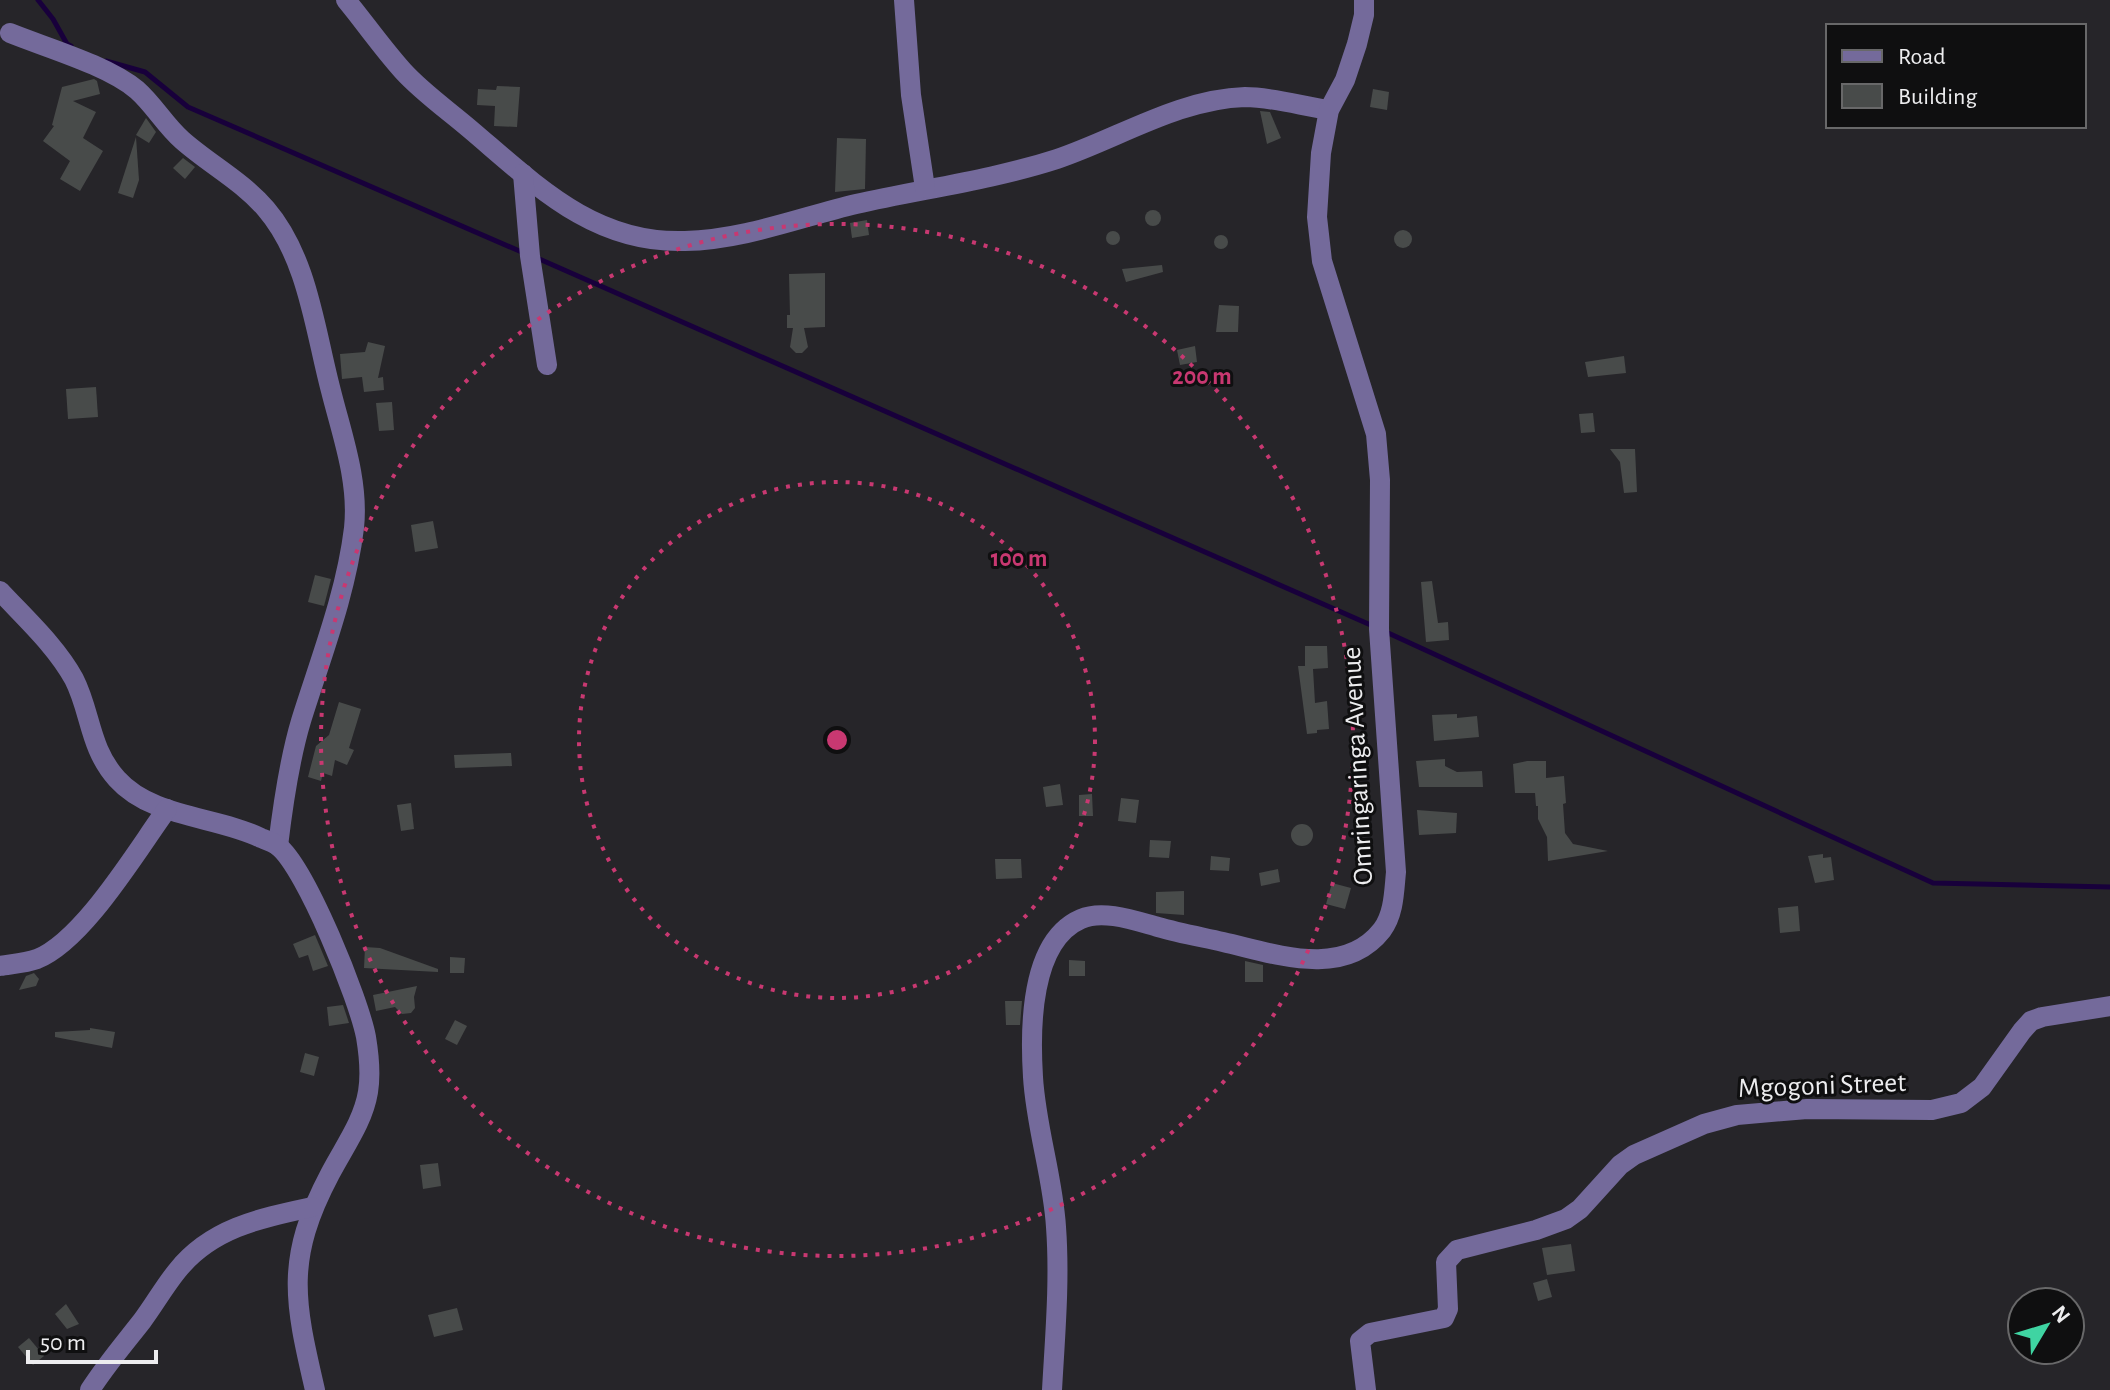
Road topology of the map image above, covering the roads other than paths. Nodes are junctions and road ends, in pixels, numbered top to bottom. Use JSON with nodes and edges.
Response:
{"nodes":[{"id":1,"x":346,"y":0,"type":"edge"},
{"id":2,"x":904,"y":0,"type":"edge"},
{"id":3,"x":1364,"y":0,"type":"edge"},
{"id":4,"x":10,"y":33,"type":"dead end"},
{"id":5,"x":1329,"y":110,"type":"junction"},
{"id":6,"x":523,"y":174,"type":"junction"},
{"id":7,"x":925,"y":188,"type":"junction"},
{"id":8,"x":547,"y":365,"type":"dead end"},
{"id":9,"x":0,"y":591,"type":"edge"},
{"id":10,"x":167,"y":809,"type":"junction"},
{"id":11,"x":278,"y":846,"type":"junction"},
{"id":12,"x":0,"y":966,"type":"edge"},
{"id":13,"x":2110,"y":1006,"type":"edge"},
{"id":14,"x":312,"y":1207,"type":"junction"},
{"id":15,"x":90,"y":1390,"type":"edge"},
{"id":16,"x":315,"y":1390,"type":"edge"},
{"id":17,"x":1052,"y":1390,"type":"edge"},
{"id":18,"x":1366,"y":1390,"type":"edge"}],
"edges":[{"from":1,"to":6,"type":"street"},
{"from":2,"to":7,"type":"street"},
{"from":3,"to":5,"type":"street","name":"Omringaringa Avenue"},
{"from":4,"to":11,"type":"street"},
{"from":5,"to":7,"type":"street"},
{"from":5,"to":17,"type":"street","name":"Omringaringa Avenue"},
{"from":6,"to":7,"type":"street"},
{"from":6,"to":8,"type":"street"},
{"from":9,"to":10,"type":"street"},
{"from":10,"to":11,"type":"street"},
{"from":10,"to":12,"type":"street"},
{"from":11,"to":14,"type":"street"},
{"from":13,"to":18,"type":"street","name":"Mgogoni Street"},
{"from":14,"to":15,"type":"street"},
{"from":14,"to":16,"type":"street"}]}
